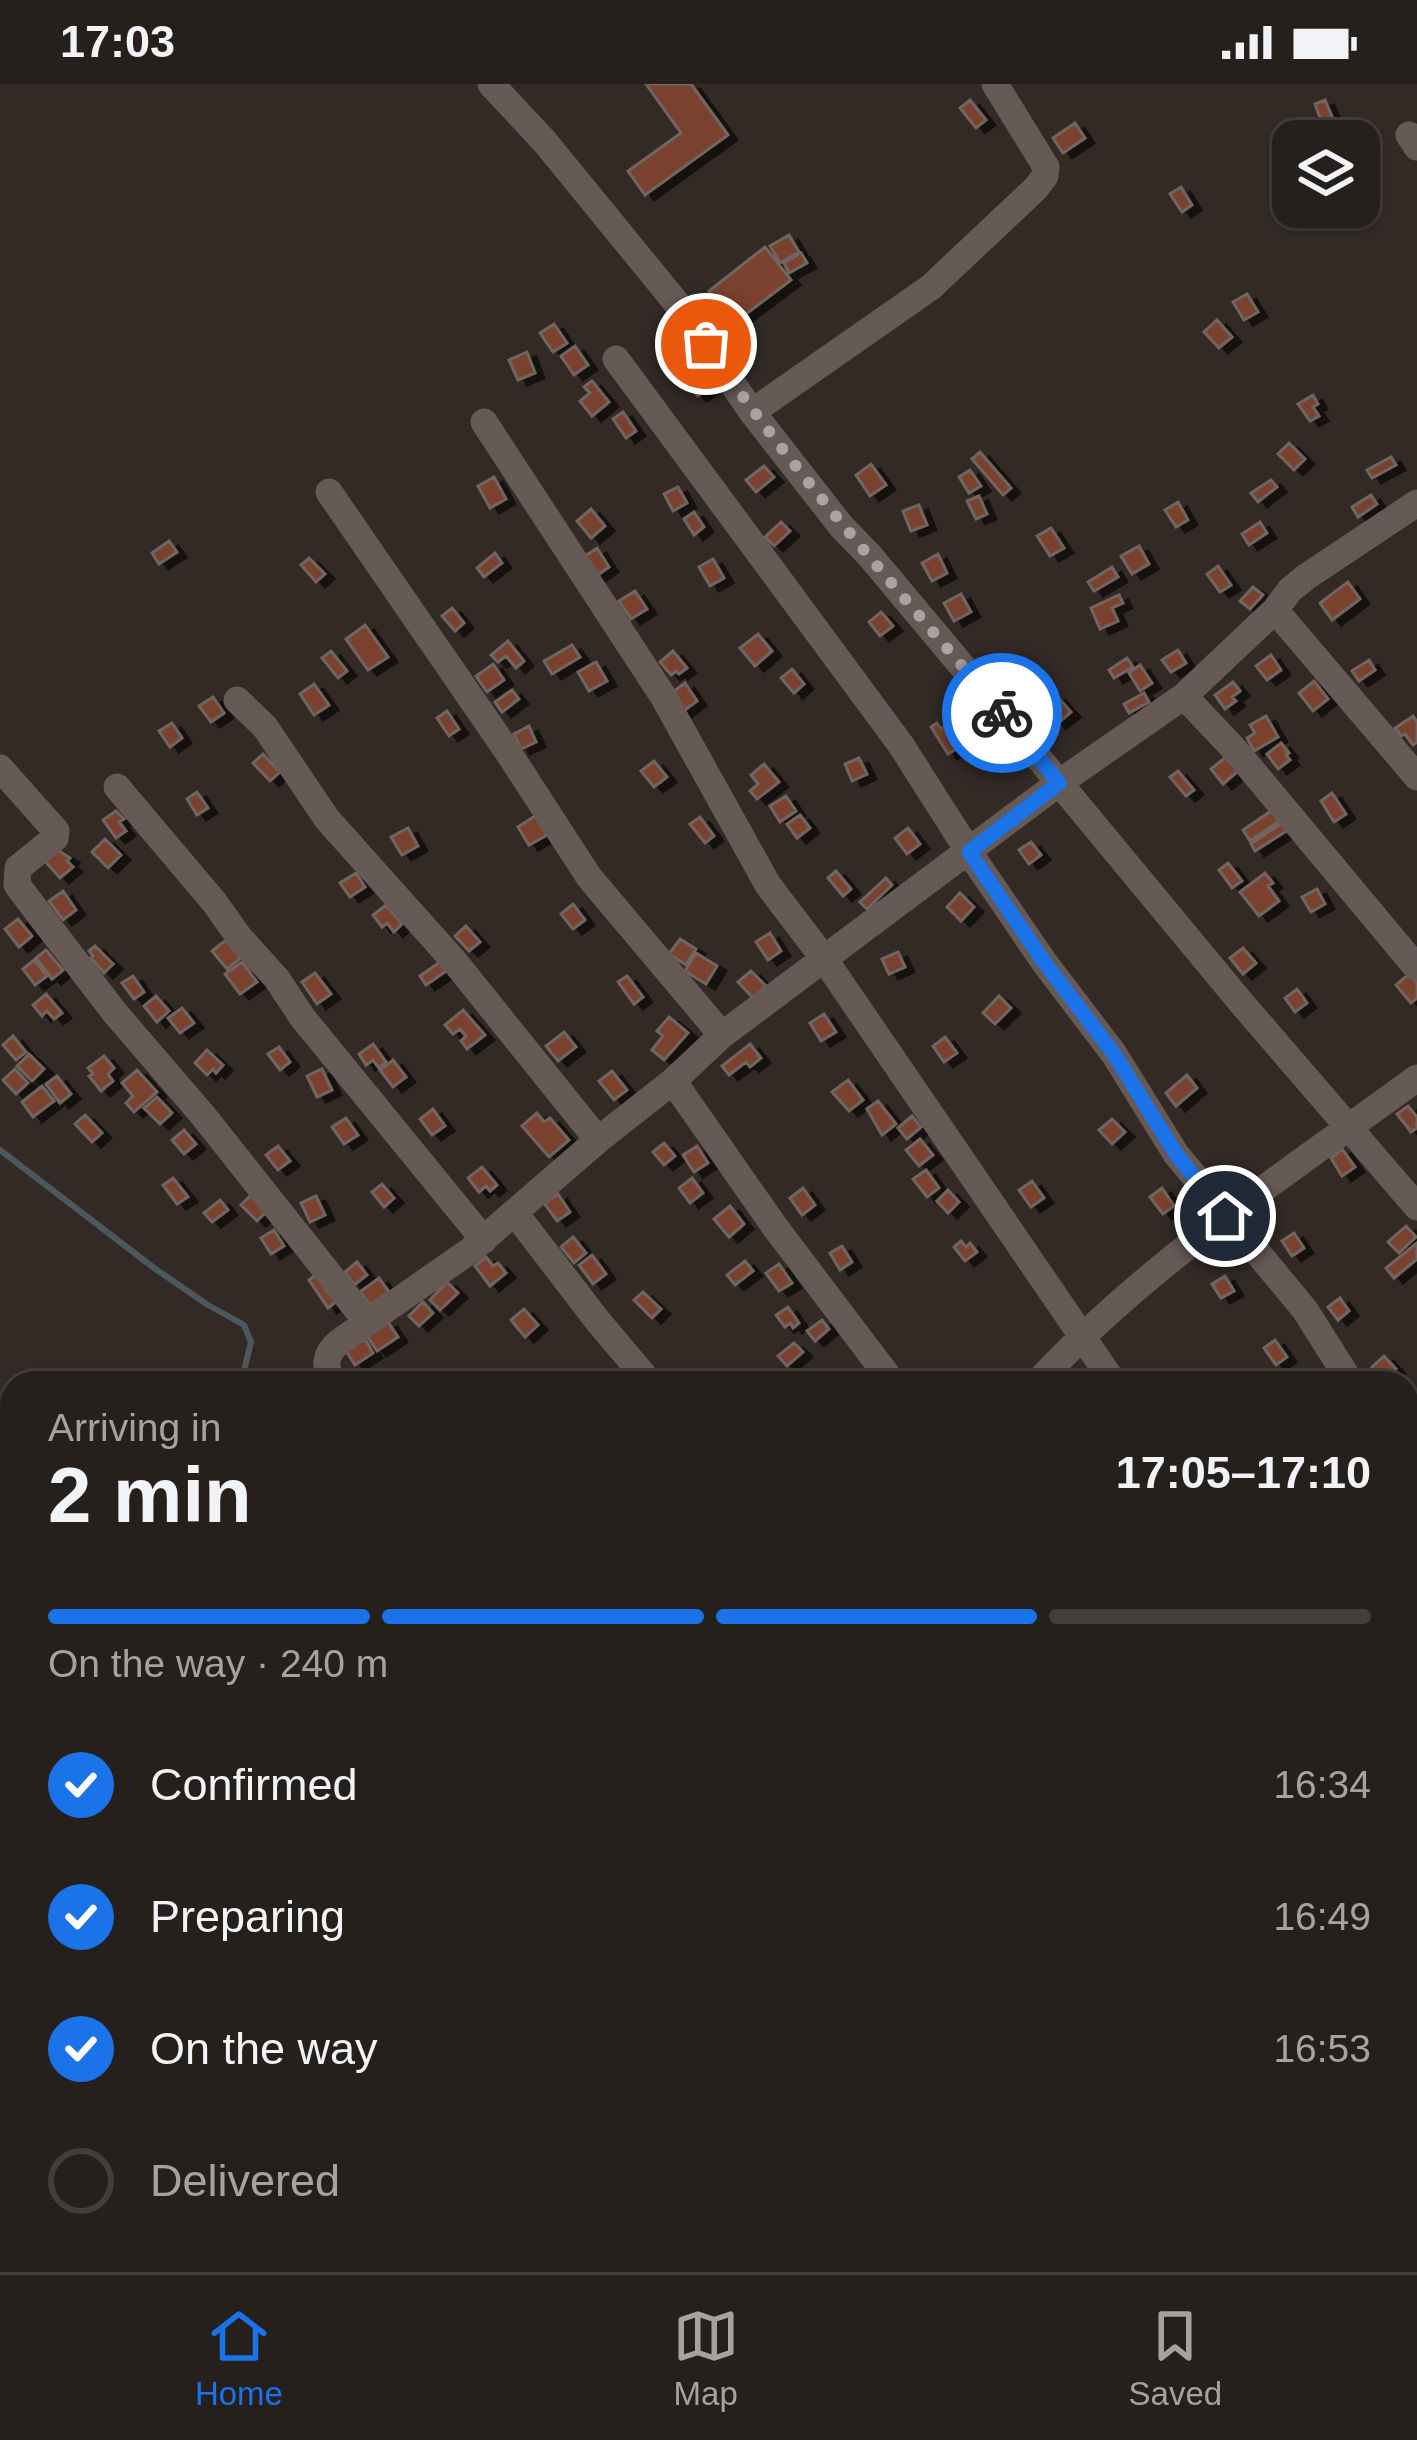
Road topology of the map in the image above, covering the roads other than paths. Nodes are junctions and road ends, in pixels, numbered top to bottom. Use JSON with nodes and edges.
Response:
{"nodes":[{"id":1,"x":491,"y":84,"type":"edge"},
{"id":2,"x":995,"y":84,"type":"edge"},
{"id":3,"x":616,"y":359,"type":"dead end"},
{"id":4,"x":752,"y":412,"type":"junction"},
{"id":5,"x":484,"y":422,"type":"dead end"},
{"id":6,"x":329,"y":492,"type":"dead end"},
{"id":7,"x":1417,"y":503,"type":"edge"},
{"id":8,"x":1275,"y":610,"type":"junction"},
{"id":9,"x":1184,"y":696,"type":"junction"},
{"id":10,"x":237,"y":700,"type":"dead end"},
{"id":11,"x":0,"y":768,"type":"edge"},
{"id":12,"x":1417,"y":777,"type":"edge"},
{"id":13,"x":1059,"y":783,"type":"junction"},
{"id":14,"x":117,"y":787,"type":"dead end"},
{"id":15,"x":969,"y":852,"type":"junction"},
{"id":16,"x":825,"y":960,"type":"junction"},
{"id":17,"x":1417,"y":968,"type":"edge"},
{"id":18,"x":722,"y":1035,"type":"junction"},
{"id":19,"x":1417,"y":1078,"type":"edge"},
{"id":20,"x":673,"y":1081,"type":"junction"},
{"id":21,"x":1348,"y":1128,"type":"junction"},
{"id":22,"x":598,"y":1140,"type":"junction"},
{"id":23,"x":1417,"y":1207,"type":"edge"},
{"id":24,"x":515,"y":1213,"type":"junction"},
{"id":25,"x":1225,"y":1216,"type":"junction"},
{"id":26,"x":484,"y":1240,"type":"junction"},
{"id":27,"x":368,"y":1322,"type":"junction"},
{"id":28,"x":1083,"y":1334,"type":"junction"},
{"id":29,"x":329,"y":1371,"type":"edge"},
{"id":30,"x":640,"y":1371,"type":"edge"},
{"id":31,"x":884,"y":1371,"type":"edge"},
{"id":32,"x":1048,"y":1371,"type":"edge"},
{"id":33,"x":1104,"y":1371,"type":"edge"},
{"id":34,"x":1343,"y":1371,"type":"edge"}],
"edges":[{"from":1,"to":4,"type":"street"},
{"from":2,"to":4,"type":"street"},
{"from":3,"to":15,"type":"street"},
{"from":4,"to":13,"type":"street"},
{"from":5,"to":16,"type":"street"},
{"from":6,"to":18,"type":"street"},
{"from":7,"to":8,"type":"street"},
{"from":8,"to":9,"type":"street"},
{"from":8,"to":12,"type":"street"},
{"from":9,"to":13,"type":"street"},
{"from":9,"to":17,"type":"street"},
{"from":10,"to":22,"type":"street"},
{"from":11,"to":27,"type":"street"},
{"from":13,"to":15,"type":"street"},
{"from":13,"to":21,"type":"street"},
{"from":14,"to":26,"type":"street"},
{"from":15,"to":16,"type":"street"},
{"from":15,"to":25,"type":"street"},
{"from":16,"to":18,"type":"street"},
{"from":16,"to":28,"type":"street"},
{"from":18,"to":20,"type":"street"},
{"from":19,"to":21,"type":"street"},
{"from":20,"to":22,"type":"street"},
{"from":20,"to":31,"type":"street"},
{"from":21,"to":23,"type":"street"},
{"from":21,"to":25,"type":"street"},
{"from":22,"to":24,"type":"street"},
{"from":24,"to":26,"type":"street"},
{"from":24,"to":30,"type":"street"},
{"from":25,"to":28,"type":"street"},
{"from":25,"to":34,"type":"street"},
{"from":26,"to":27,"type":"street"},
{"from":27,"to":29,"type":"street"},
{"from":28,"to":32,"type":"street"},
{"from":28,"to":33,"type":"street"}]}
